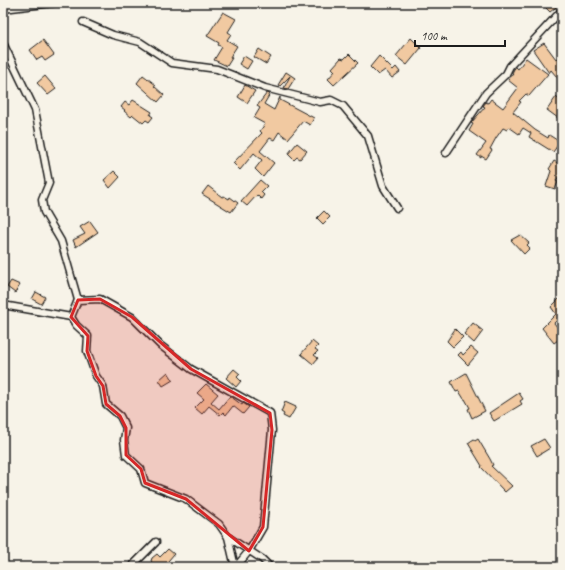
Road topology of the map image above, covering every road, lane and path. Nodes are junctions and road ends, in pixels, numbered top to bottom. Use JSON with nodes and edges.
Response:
{"nodes":[{"id":1,"x":53,"y":3,"type":"edge"},
{"id":2,"x":3,"y":10,"type":"edge"},
{"id":3,"x":562,"y":10,"type":"edge"},
{"id":4,"x":83,"y":22,"type":"dead end"},
{"id":5,"x":3,"y":44,"type":"edge"},
{"id":6,"x":446,"y":153,"type":"dead end"},
{"id":7,"x":397,"y":208,"type":"dead end"},
{"id":8,"x":78,"y":300,"type":"junction"},
{"id":9,"x":3,"y":305,"type":"edge"},
{"id":10,"x":71,"y":317,"type":"junction"},
{"id":11,"x":228,"y":537,"type":"junction"},
{"id":12,"x":156,"y":542,"type":"dead end"},
{"id":13,"x":249,"y":551,"type":"junction"},
{"id":14,"x":131,"y":567,"type":"edge"},
{"id":15,"x":235,"y":567,"type":"edge"},
{"id":16,"x":270,"y":567,"type":"edge"}],
"edges":[{"from":1,"to":2,"type":"street"},
{"from":3,"to":6,"type":"street"},
{"from":4,"to":7,"type":"street"},
{"from":5,"to":8,"type":"street"},
{"from":8,"to":10,"type":"street"},
{"from":8,"to":13,"type":"street"},
{"from":9,"to":10,"type":"street"},
{"from":10,"to":11,"type":"street"},
{"from":11,"to":13,"type":"street"},
{"from":11,"to":15,"type":"street"},
{"from":12,"to":14,"type":"street"},
{"from":13,"to":15,"type":"street"},
{"from":13,"to":16,"type":"street"}]}
